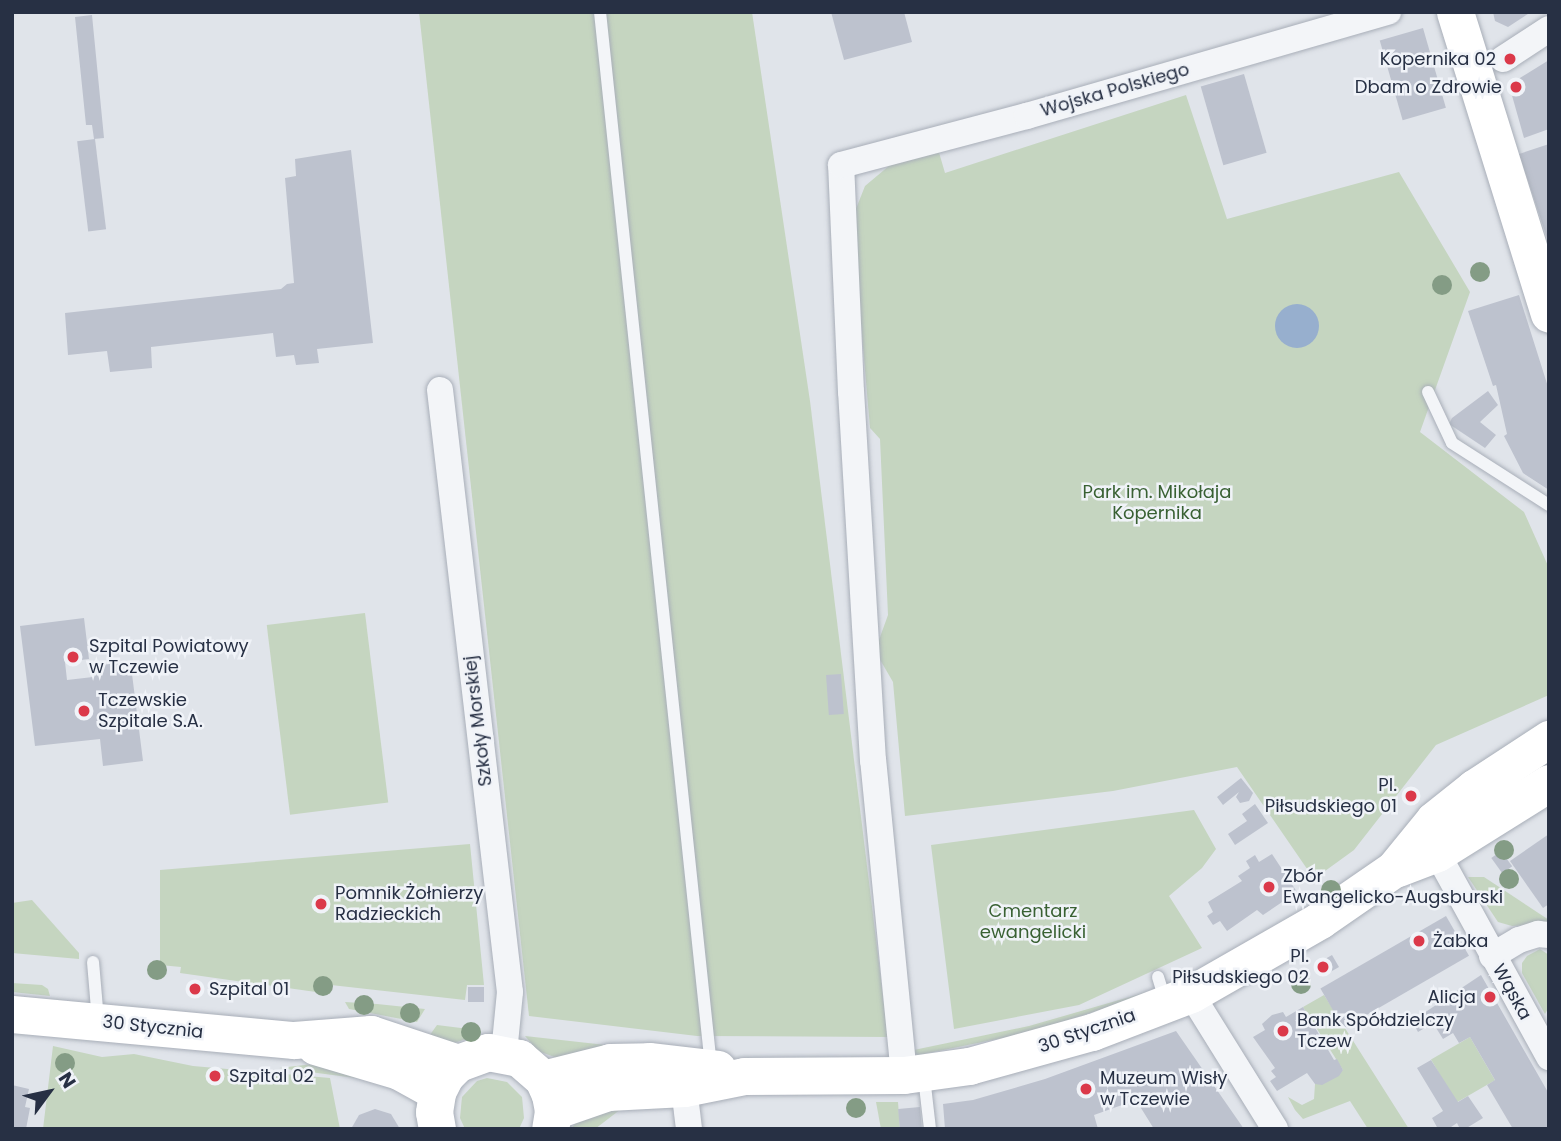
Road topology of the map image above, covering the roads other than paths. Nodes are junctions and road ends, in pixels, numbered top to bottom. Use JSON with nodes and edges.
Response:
{"nodes":[{"id":1,"x":600,"y":12,"type":"edge"},
{"id":2,"x":1388,"y":12,"type":"edge"},
{"id":3,"x":1455,"y":12,"type":"edge"},
{"id":4,"x":1549,"y":29,"type":"edge"},
{"id":5,"x":1503,"y":59,"type":"dead end"},
{"id":6,"x":1549,"y":314,"type":"edge"},
{"id":7,"x":440,"y":390,"type":"dead end"},
{"id":8,"x":1429,"y":391,"type":"dead end"},
{"id":9,"x":1549,"y":505,"type":"edge"},
{"id":10,"x":1549,"y":739,"type":"edge"},
{"id":11,"x":1549,"y":782,"type":"edge"},
{"id":12,"x":1437,"y":853,"type":"junction"},
{"id":13,"x":1394,"y":869,"type":"junction"},
{"id":14,"x":1549,"y":935,"type":"edge"},
{"id":15,"x":1492,"y":956,"type":"junction"},
{"id":16,"x":93,"y":962,"type":"dead end"},
{"id":17,"x":1172,"y":992,"type":"junction"},
{"id":18,"x":12,"y":1014,"type":"edge"},
{"id":19,"x":98,"y":1021,"type":"junction"},
{"id":20,"x":294,"y":1040,"type":"junction"},
{"id":21,"x":504,"y":1053,"type":"junction"},
{"id":22,"x":1549,"y":1057,"type":"edge"},
{"id":23,"x":458,"y":1063,"type":"junction"},
{"id":24,"x":914,"y":1074,"type":"junction"},
{"id":25,"x":713,"y":1077,"type":"junction"},
{"id":26,"x":437,"y":1092,"type":"junction"},
{"id":27,"x":549,"y":1106,"type":"edge"},
{"id":28,"x":437,"y":1129,"type":"edge"},
{"id":29,"x":689,"y":1129,"type":"edge"},
{"id":30,"x":930,"y":1129,"type":"edge"},
{"id":31,"x":1275,"y":1129,"type":"edge"}],
"edges":[{"from":1,"to":25,"type":"lane"},
{"from":2,"to":24,"type":"street","name":"Wojska Polskiego"},
{"from":3,"to":6,"type":"street"},
{"from":4,"to":5,"type":"street"},
{"from":7,"to":21,"type":"street","name":"Szkoły Morskiej"},
{"from":8,"to":9,"type":"lane"},
{"from":10,"to":13,"type":"street","name":"30 Stycznia"},
{"from":11,"to":12,"type":"street","name":"30 Stycznia"},
{"from":12,"to":13,"type":"street","name":"30 Stycznia"},
{"from":12,"to":15,"type":"street","name":"Wąska"},
{"from":13,"to":17,"type":"street","name":"30 Stycznia"},
{"from":14,"to":15,"type":"street"},
{"from":15,"to":22,"type":"street","name":"Wąska"},
{"from":16,"to":19,"type":"lane"},
{"from":17,"to":24,"type":"street","name":"30 Stycznia"},
{"from":17,"to":31,"type":"street"},
{"from":18,"to":19,"type":"street","name":"30 Stycznia"},
{"from":19,"to":20,"type":"street","name":"30 Stycznia"},
{"from":20,"to":23,"type":"street","name":"30 Stycznia"},
{"from":20,"to":26,"type":"street","name":"30 Stycznia"},
{"from":21,"to":23,"type":"street"},
{"from":21,"to":27,"type":"street"},
{"from":23,"to":26,"type":"street"},
{"from":24,"to":25,"type":"street","name":"30 Stycznia"},
{"from":24,"to":30,"type":"lane"},
{"from":25,"to":27,"type":"street","name":"30 Stycznia"},
{"from":25,"to":29,"type":"street"},
{"from":26,"to":28,"type":"street"}]}
